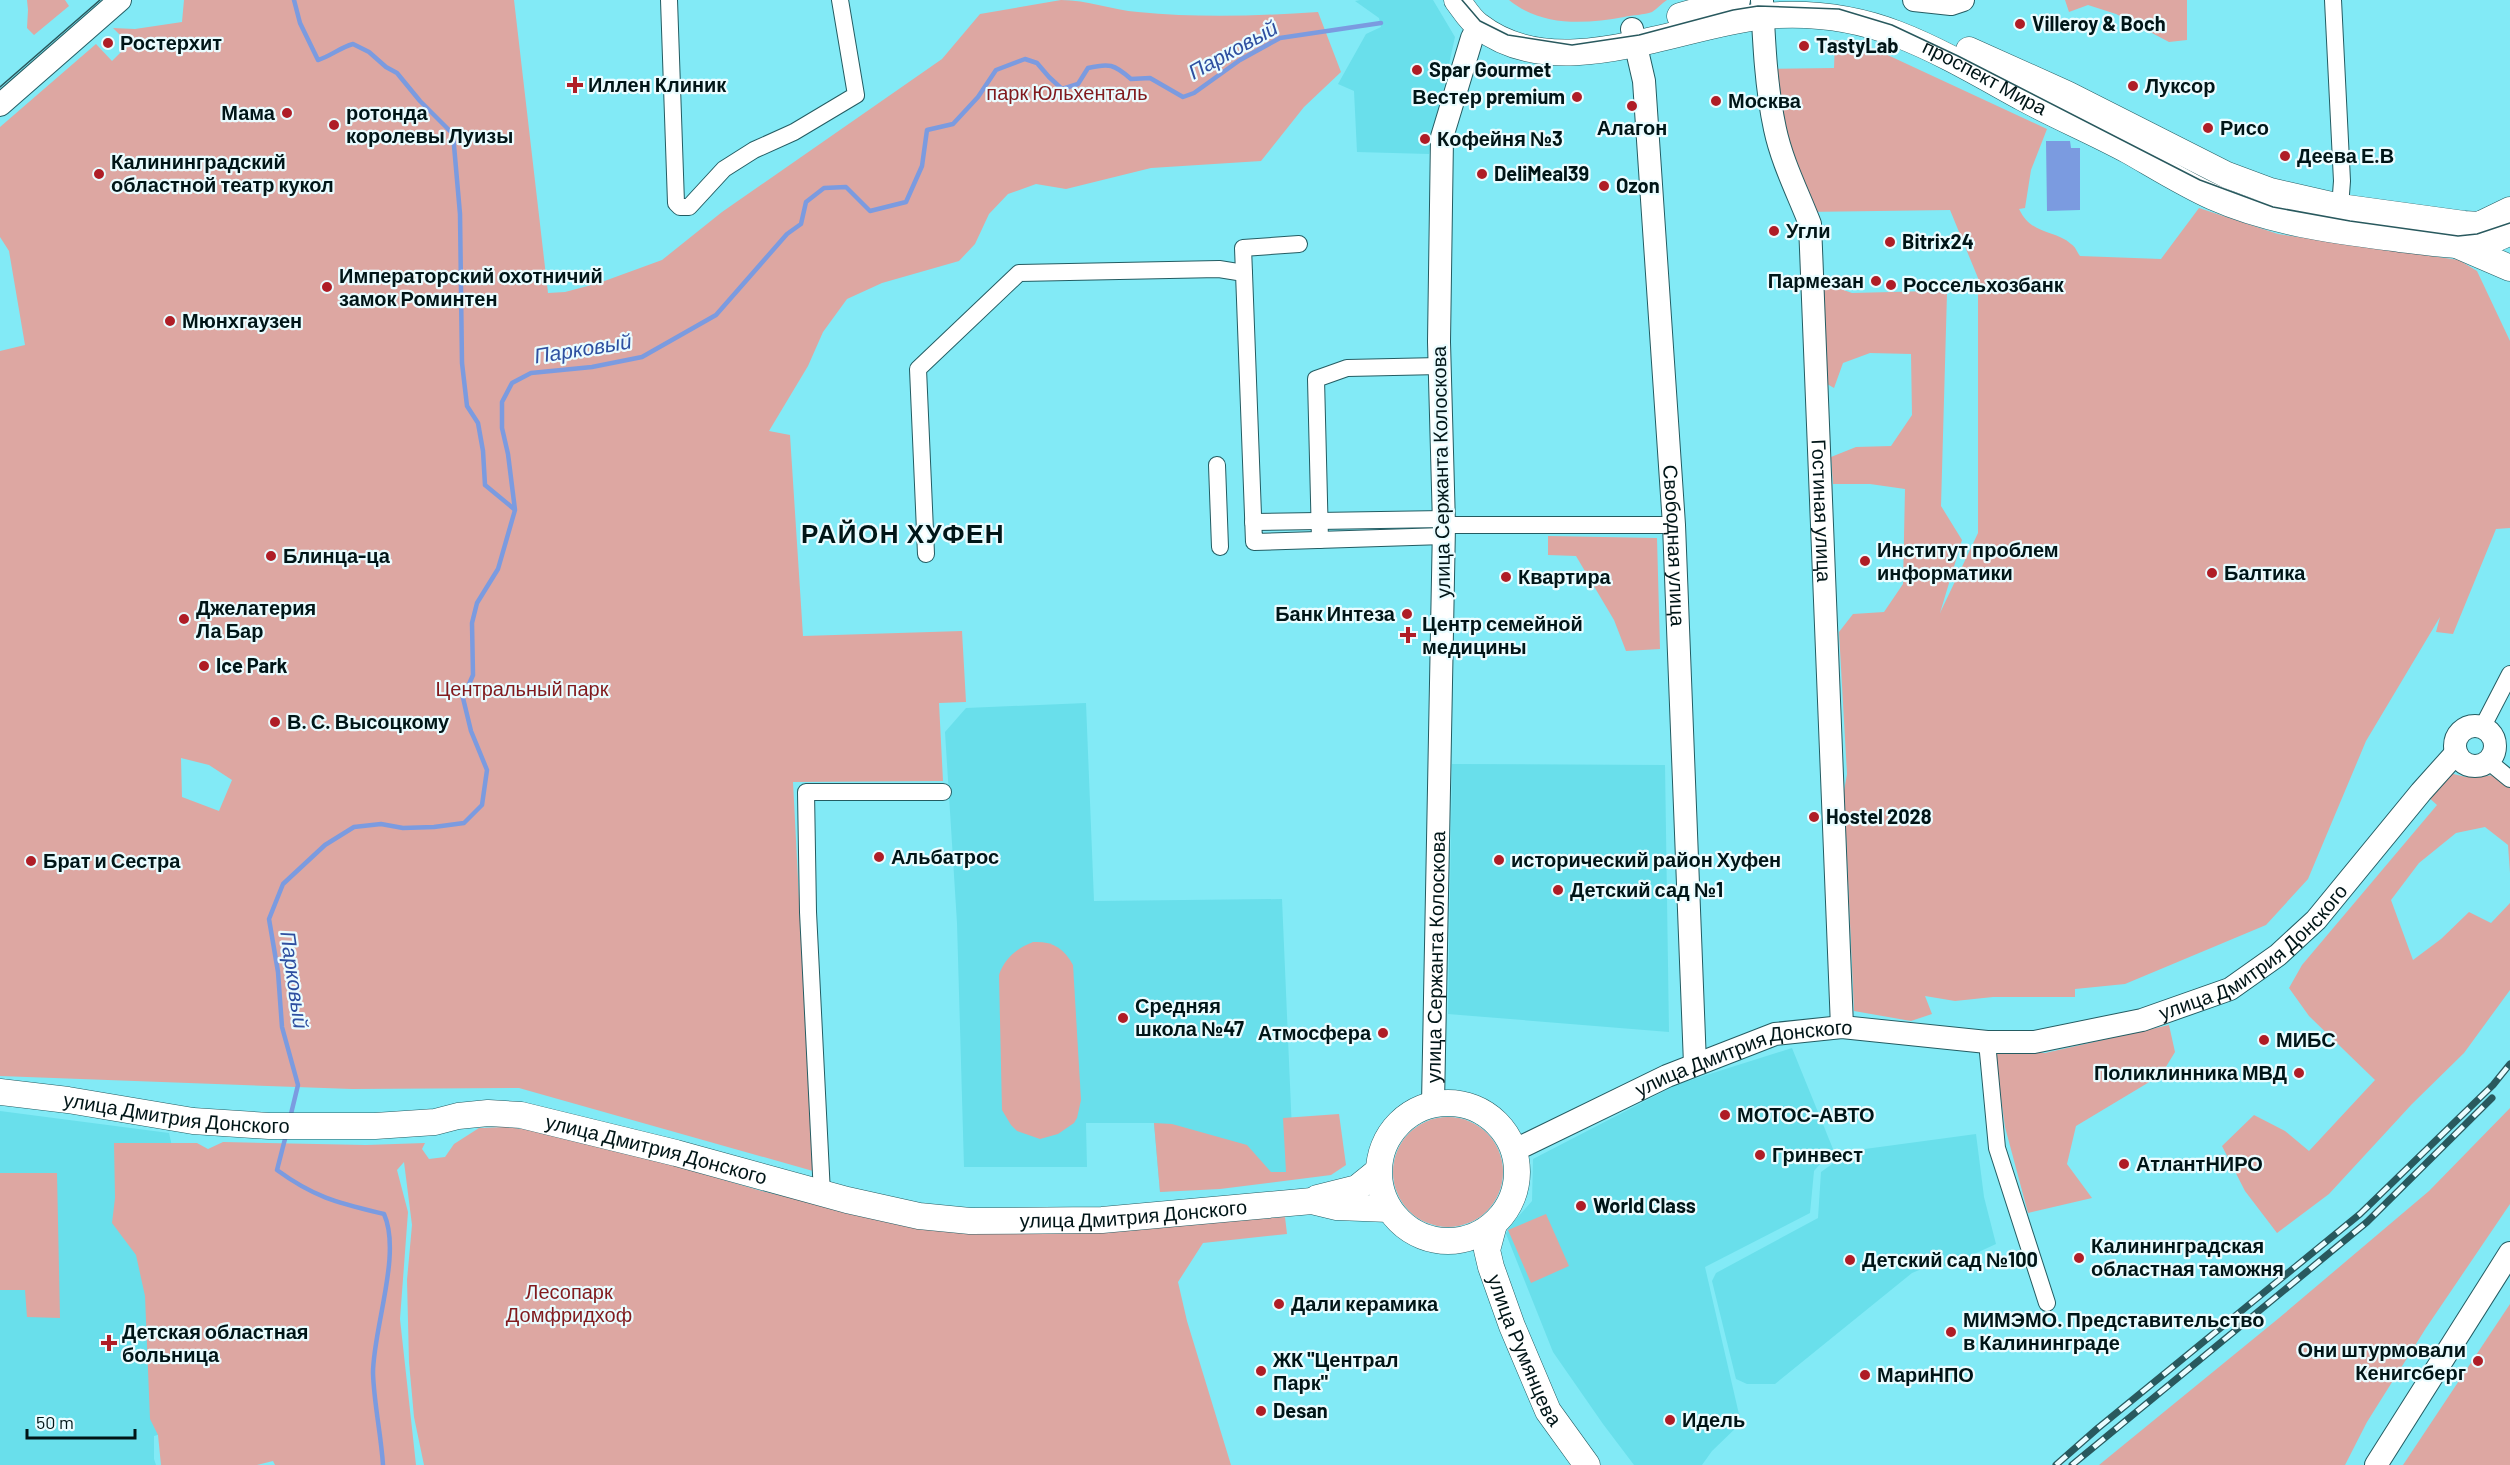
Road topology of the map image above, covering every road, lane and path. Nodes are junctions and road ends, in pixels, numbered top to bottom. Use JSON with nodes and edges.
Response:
{"nodes":[{"id":1,"x":120,"y":0,"type":"edge"},
{"id":2,"x":669,"y":0,"type":"edge"},
{"id":3,"x":840,"y":0,"type":"edge"},
{"id":4,"x":1737,"y":0,"type":"edge"},
{"id":5,"x":1847,"y":0,"type":"edge"},
{"id":6,"x":1914,"y":0,"type":"edge"},
{"id":7,"x":1963,"y":0,"type":"edge"},
{"id":8,"x":2333,"y":0,"type":"edge"},
{"id":9,"x":1762,"y":8,"type":"edge"},
{"id":10,"x":1472,"y":10,"type":"edge"},
{"id":11,"x":1634,"y":36,"type":"junction"},
{"id":12,"x":0,"y":105,"type":"edge"},
{"id":13,"x":2340,"y":207,"type":"junction"},
{"id":14,"x":2510,"y":210,"type":"edge"},
{"id":15,"x":2462,"y":235,"type":"junction"},
{"id":16,"x":2505,"y":240,"type":"edge"},
{"id":17,"x":1299,"y":244,"type":"dead end"},
{"id":18,"x":2510,"y":268,"type":"edge"},
{"id":19,"x":1244,"y":273,"type":"junction"},
{"id":20,"x":1440,"y":366,"type":"junction"},
{"id":21,"x":1217,"y":465,"type":"dead end"},
{"id":22,"x":1319,"y":520,"type":"junction"},
{"id":23,"x":1253,"y":522,"type":"junction"},
{"id":24,"x":1674,"y":525,"type":"junction"},
{"id":25,"x":1444,"y":527,"type":"junction"},
{"id":26,"x":1320,"y":540,"type":"junction"},
{"id":27,"x":1220,"y":547,"type":"dead end"},
{"id":28,"x":926,"y":554,"type":"dead end"},
{"id":29,"x":2510,"y":674,"type":"edge"},
{"id":30,"x":2482,"y":728,"type":"junction"},
{"id":31,"x":2456,"y":753,"type":"junction"},
{"id":32,"x":2488,"y":761,"type":"junction"},
{"id":33,"x":2510,"y":779,"type":"edge"},
{"id":34,"x":943,"y":792,"type":"dead end"},
{"id":35,"x":1842,"y":1027,"type":"junction"},
{"id":36,"x":1986,"y":1042,"type":"junction"},
{"id":37,"x":1695,"y":1064,"type":"junction"},
{"id":38,"x":0,"y":1092,"type":"edge"},
{"id":39,"x":1433,"y":1104,"type":"junction"},
{"id":40,"x":1515,"y":1150,"type":"junction"},
{"id":41,"x":1378,"y":1171,"type":"junction"},
{"id":42,"x":822,"y":1194,"type":"junction"},
{"id":43,"x":1312,"y":1201,"type":"junction"},
{"id":44,"x":1389,"y":1209,"type":"junction"},
{"id":45,"x":1494,"y":1224,"type":"junction"},
{"id":46,"x":1445,"y":1241,"type":"junction"},
{"id":47,"x":2510,"y":1252,"type":"edge"},
{"id":48,"x":2047,"y":1303,"type":"dead end"},
{"id":49,"x":1567,"y":1465,"type":"edge"},
{"id":50,"x":1587,"y":1465,"type":"edge"},
{"id":51,"x":2376,"y":1465,"type":"edge"}],
"edges":[{"from":1,"to":12,"type":"main road"},
{"from":2,"to":3,"type":"street"},
{"from":4,"to":11,"type":"main road","name":"проспект Мира"},
{"from":5,"to":13,"type":"main road","name":"проспект Мира"},
{"from":6,"to":7,"type":"main road"},
{"from":8,"to":13,"type":"street"},
{"from":9,"to":11,"type":"main road","name":"проспект Мира"},
{"from":9,"to":15,"type":"main road","name":"проспект Мира"},
{"from":9,"to":35,"type":"main road","name":"Гостиная улица"},
{"from":10,"to":11,"type":"main road","name":"проспект Мира"},
{"from":10,"to":20,"type":"main road","name":"улица Сержанта Колоскова"},
{"from":11,"to":24,"type":"main road","name":"Свободная улица"},
{"from":13,"to":15,"type":"main road","name":"проспект Мира"},
{"from":14,"to":15,"type":"main road","name":"проспект Мира"},
{"from":15,"to":16,"type":"main road","name":"проспект Мира"},
{"from":15,"to":18,"type":"main road"},
{"from":17,"to":19,"type":"street"},
{"from":19,"to":23,"type":"street"},
{"from":19,"to":28,"type":"street"},
{"from":20,"to":22,"type":"street"},
{"from":20,"to":25,"type":"main road","name":"улица Сержанта Колоскова"},
{"from":21,"to":27,"type":"street"},
{"from":22,"to":23,"type":"street"},
{"from":22,"to":25,"type":"street"},
{"from":22,"to":26,"type":"street"},
{"from":23,"to":26,"type":"street"},
{"from":24,"to":25,"type":"street"},
{"from":24,"to":37,"type":"main road","name":"Свободная улица"},
{"from":25,"to":26,"type":"street"},
{"from":25,"to":39,"type":"main road","name":"улица Сержанта Колоскова"},
{"from":29,"to":30,"type":"street"},
{"from":30,"to":31,"type":"main road","name":"улица Дмитрия Донского"},
{"from":30,"to":32,"type":"main road"},
{"from":31,"to":32,"type":"main road"},
{"from":31,"to":36,"type":"main road","name":"улица Дмитрия Донского"},
{"from":32,"to":33,"type":"street"},
{"from":34,"to":42,"type":"street"},
{"from":35,"to":36,"type":"main road","name":"улица Дмитрия Донского"},
{"from":35,"to":37,"type":"main road","name":"улица Дмитрия Донского"},
{"from":36,"to":48,"type":"street"},
{"from":37,"to":40,"type":"main road","name":"улица Дмитрия Донского"},
{"from":38,"to":42,"type":"main road","name":"улица Дмитрия Донского"},
{"from":39,"to":40,"type":"main road"},
{"from":39,"to":41,"type":"main road"},
{"from":40,"to":45,"type":"main road"},
{"from":41,"to":43,"type":"main road","name":"улица Дмитрия Донского"},
{"from":41,"to":44,"type":"main road"},
{"from":42,"to":43,"type":"main road","name":"улица Дмитрия Донского"},
{"from":43,"to":44,"type":"main road","name":"улица Дмитрия Донского"},
{"from":44,"to":46,"type":"main road"},
{"from":45,"to":46,"type":"main road"},
{"from":45,"to":50,"type":"main road","name":"улица Румянцева"},
{"from":46,"to":49,"type":"main road","name":"улица Румянцева"},
{"from":47,"to":51,"type":"main road"}]}
